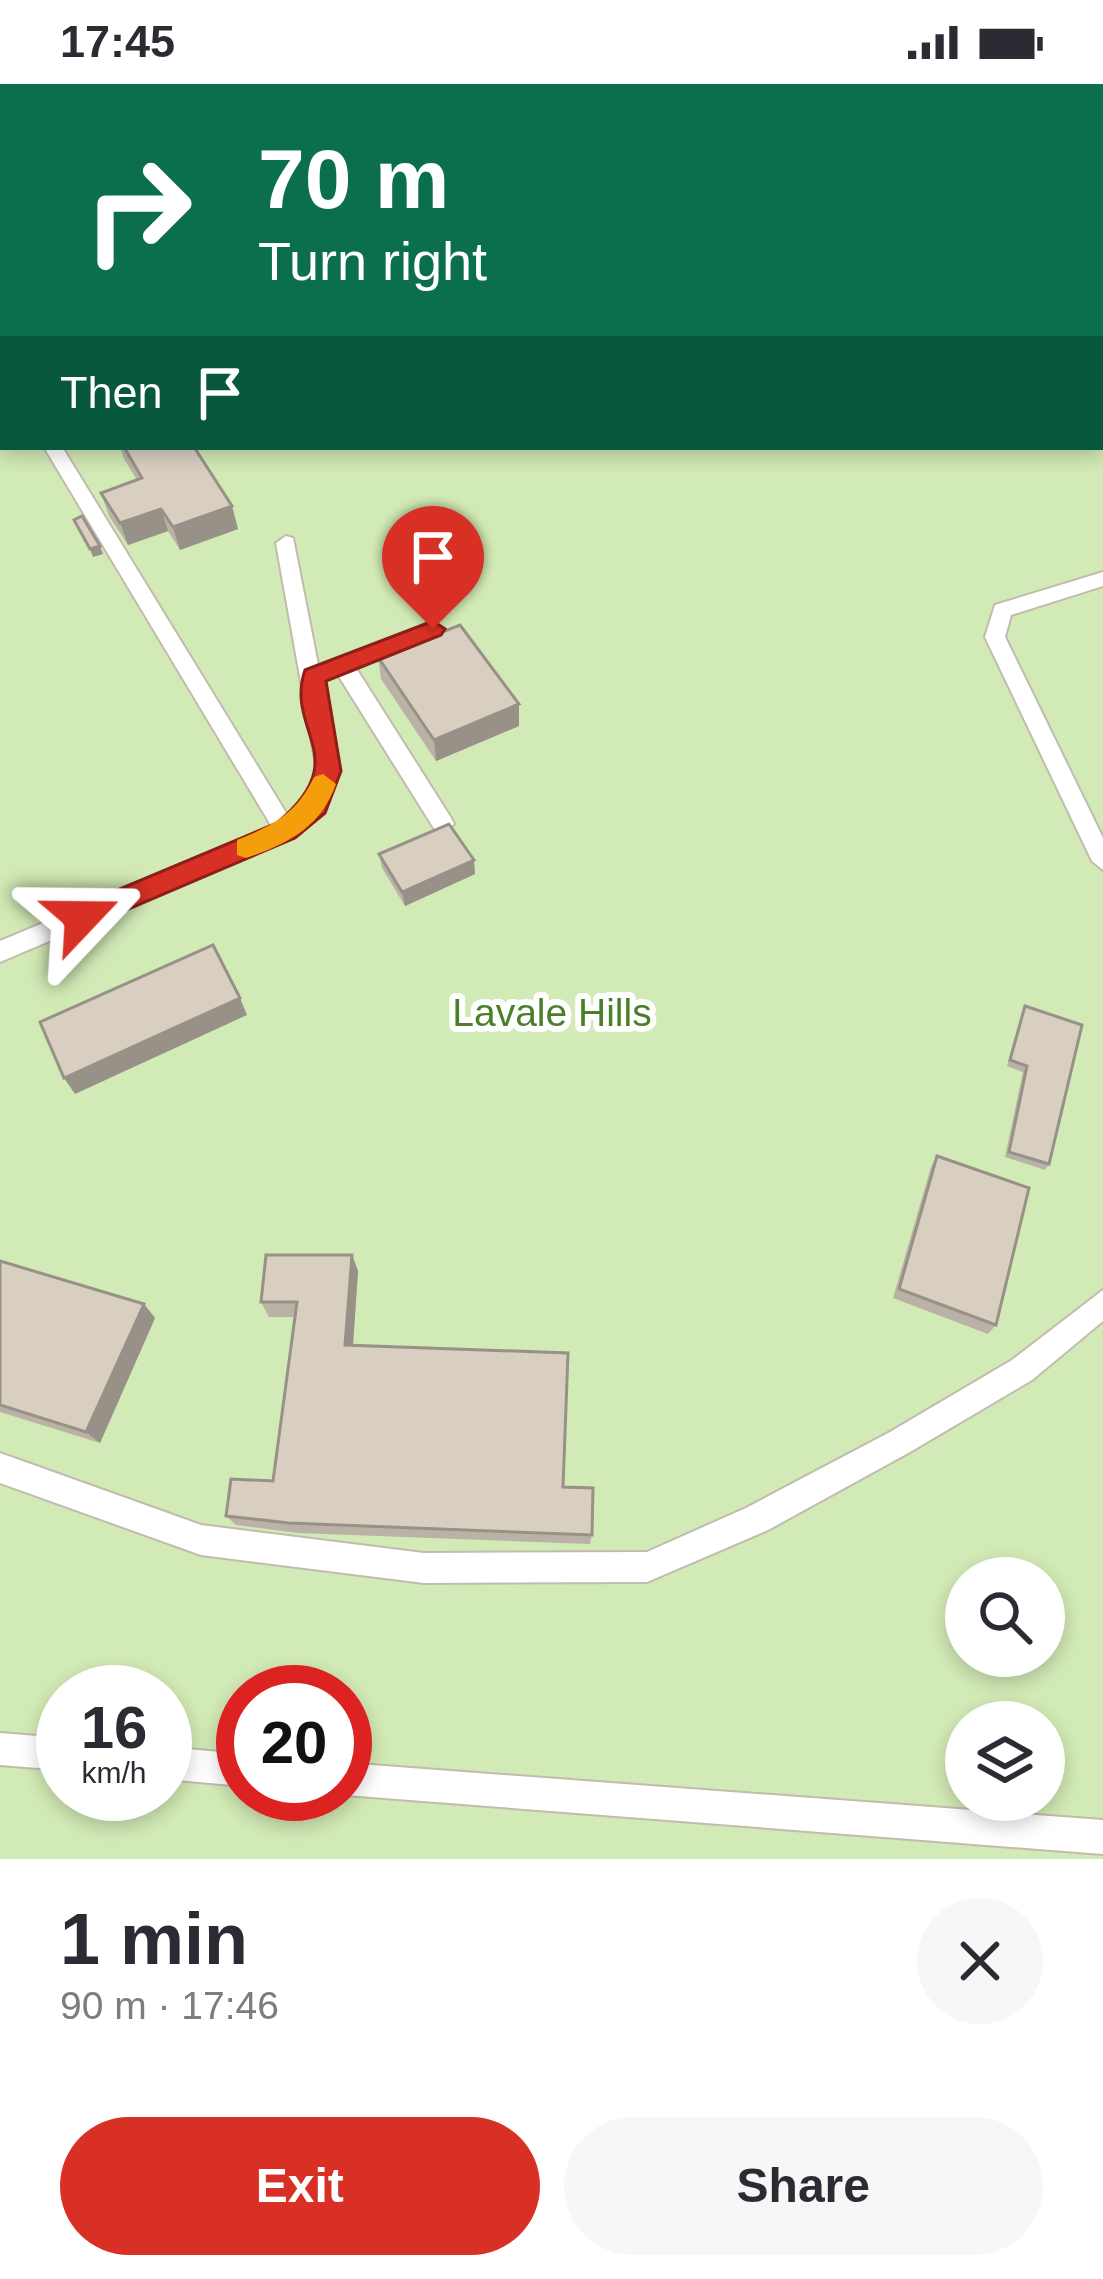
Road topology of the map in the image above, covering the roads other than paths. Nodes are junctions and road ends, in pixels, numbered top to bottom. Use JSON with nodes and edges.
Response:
{"nodes":[{"id":1,"x":55,"y":450,"type":"edge"},
{"id":2,"x":286,"y":543,"type":"dead end"},
{"id":3,"x":1103,"y":579,"type":"edge"},
{"id":4,"x":433,"y":629,"type":"dead end"},
{"id":5,"x":343,"y":665,"type":"junction"},
{"id":6,"x":313,"y":676,"type":"junction"},
{"id":7,"x":442,"y":824,"type":"edge"},
{"id":8,"x":286,"y":831,"type":"junction"},
{"id":9,"x":1103,"y":860,"type":"edge"},
{"id":10,"x":0,"y":952,"type":"edge"},
{"id":11,"x":1103,"y":1303,"type":"edge"},
{"id":12,"x":0,"y":1468,"type":"edge"},
{"id":13,"x":0,"y":1749,"type":"edge"},
{"id":14,"x":36,"y":1752,"type":"edge"},
{"id":15,"x":372,"y":1781,"type":"edge"},
{"id":16,"x":1103,"y":1838,"type":"edge"}],
"edges":[{"from":1,"to":8,"type":"lane"},
{"from":2,"to":6,"type":"lane"},
{"from":3,"to":9,"type":"lane"},
{"from":4,"to":5,"type":"lane"},
{"from":5,"to":6,"type":"lane"},
{"from":5,"to":7,"type":"lane"},
{"from":6,"to":8,"type":"lane"},
{"from":8,"to":10,"type":"lane"},
{"from":11,"to":12,"type":"lane"},
{"from":13,"to":14,"type":"lane"},
{"from":15,"to":16,"type":"lane"}]}
